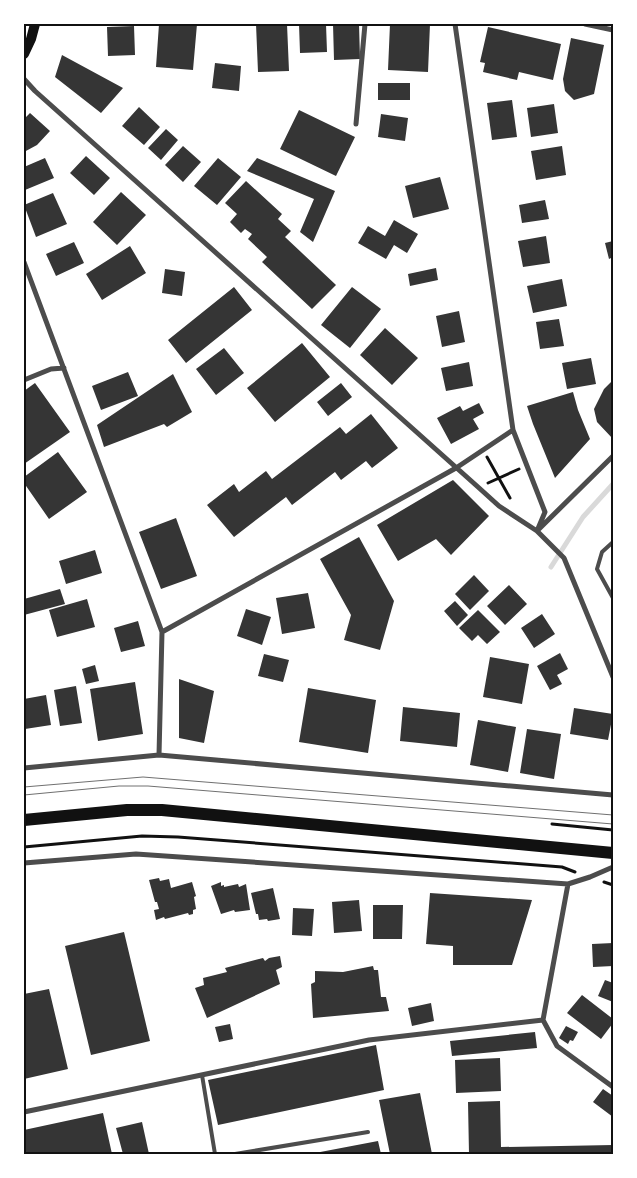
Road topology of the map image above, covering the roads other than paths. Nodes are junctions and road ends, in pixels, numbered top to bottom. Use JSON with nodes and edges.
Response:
{"nodes":[{"id":1,"x":35,"y":24,"type":"edge"},
{"id":2,"x":365,"y":24,"type":"edge"},
{"id":3,"x":455,"y":24,"type":"edge"},
{"id":4,"x":585,"y":24,"type":"edge"},
{"id":5,"x":613,"y":30,"type":"edge"},
{"id":6,"x":24,"y":54,"type":"edge"},
{"id":7,"x":24,"y":80,"type":"edge"},
{"id":8,"x":356,"y":124,"type":"dead end"},
{"id":9,"x":24,"y":262,"type":"edge"},
{"id":10,"x":64,"y":368,"type":"junction"},
{"id":11,"x":24,"y":380,"type":"edge"},
{"id":12,"x":513,"y":430,"type":"junction"},
{"id":13,"x":613,"y":456,"type":"edge"},
{"id":14,"x":456,"y":468,"type":"junction"},
{"id":15,"x":537,"y":531,"type":"junction"},
{"id":16,"x":613,"y":542,"type":"edge"},
{"id":17,"x":613,"y":598,"type":"edge"},
{"id":18,"x":162,"y":632,"type":"junction"},
{"id":19,"x":613,"y":678,"type":"edge"},
{"id":20,"x":159,"y":755,"type":"junction"},
{"id":21,"x":24,"y":768,"type":"edge"},
{"id":22,"x":613,"y":795,"type":"edge"},
{"id":23,"x":24,"y":820,"type":"edge"},
{"id":24,"x":613,"y":854,"type":"edge"},
{"id":25,"x":24,"y":863,"type":"edge"},
{"id":26,"x":613,"y":867,"type":"edge"},
{"id":27,"x":568,"y":884,"type":"junction"},
{"id":28,"x":544,"y":1020,"type":"junction"},
{"id":29,"x":202,"y":1075,"type":"junction"},
{"id":30,"x":613,"y":1088,"type":"edge"},
{"id":31,"x":24,"y":1112,"type":"edge"},
{"id":32,"x":368,"y":1132,"type":"dead end"},
{"id":33,"x":215,"y":1154,"type":"edge"},
{"id":34,"x":234,"y":1154,"type":"edge"}],
"edges":[{"from":1,"to":6,"type":"main road"},
{"from":2,"to":8,"type":"street"},
{"from":3,"to":12,"type":"street"},
{"from":4,"to":5,"type":"street"},
{"from":7,"to":14,"type":"street"},
{"from":9,"to":10,"type":"street"},
{"from":10,"to":11,"type":"street"},
{"from":10,"to":18,"type":"street"},
{"from":12,"to":14,"type":"street"},
{"from":12,"to":15,"type":"street"},
{"from":13,"to":15,"type":"street"},
{"from":14,"to":15,"type":"street"},
{"from":14,"to":18,"type":"street"},
{"from":15,"to":19,"type":"street"},
{"from":16,"to":17,"type":"lane"},
{"from":18,"to":20,"type":"street"},
{"from":20,"to":21,"type":"street"},
{"from":20,"to":22,"type":"street"},
{"from":23,"to":24,"type":"main road"},
{"from":25,"to":27,"type":"street"},
{"from":26,"to":27,"type":"street"},
{"from":27,"to":28,"type":"street"},
{"from":28,"to":29,"type":"street"},
{"from":28,"to":30,"type":"street"},
{"from":29,"to":31,"type":"street"},
{"from":29,"to":33,"type":"lane"},
{"from":32,"to":34,"type":"lane"}]}
